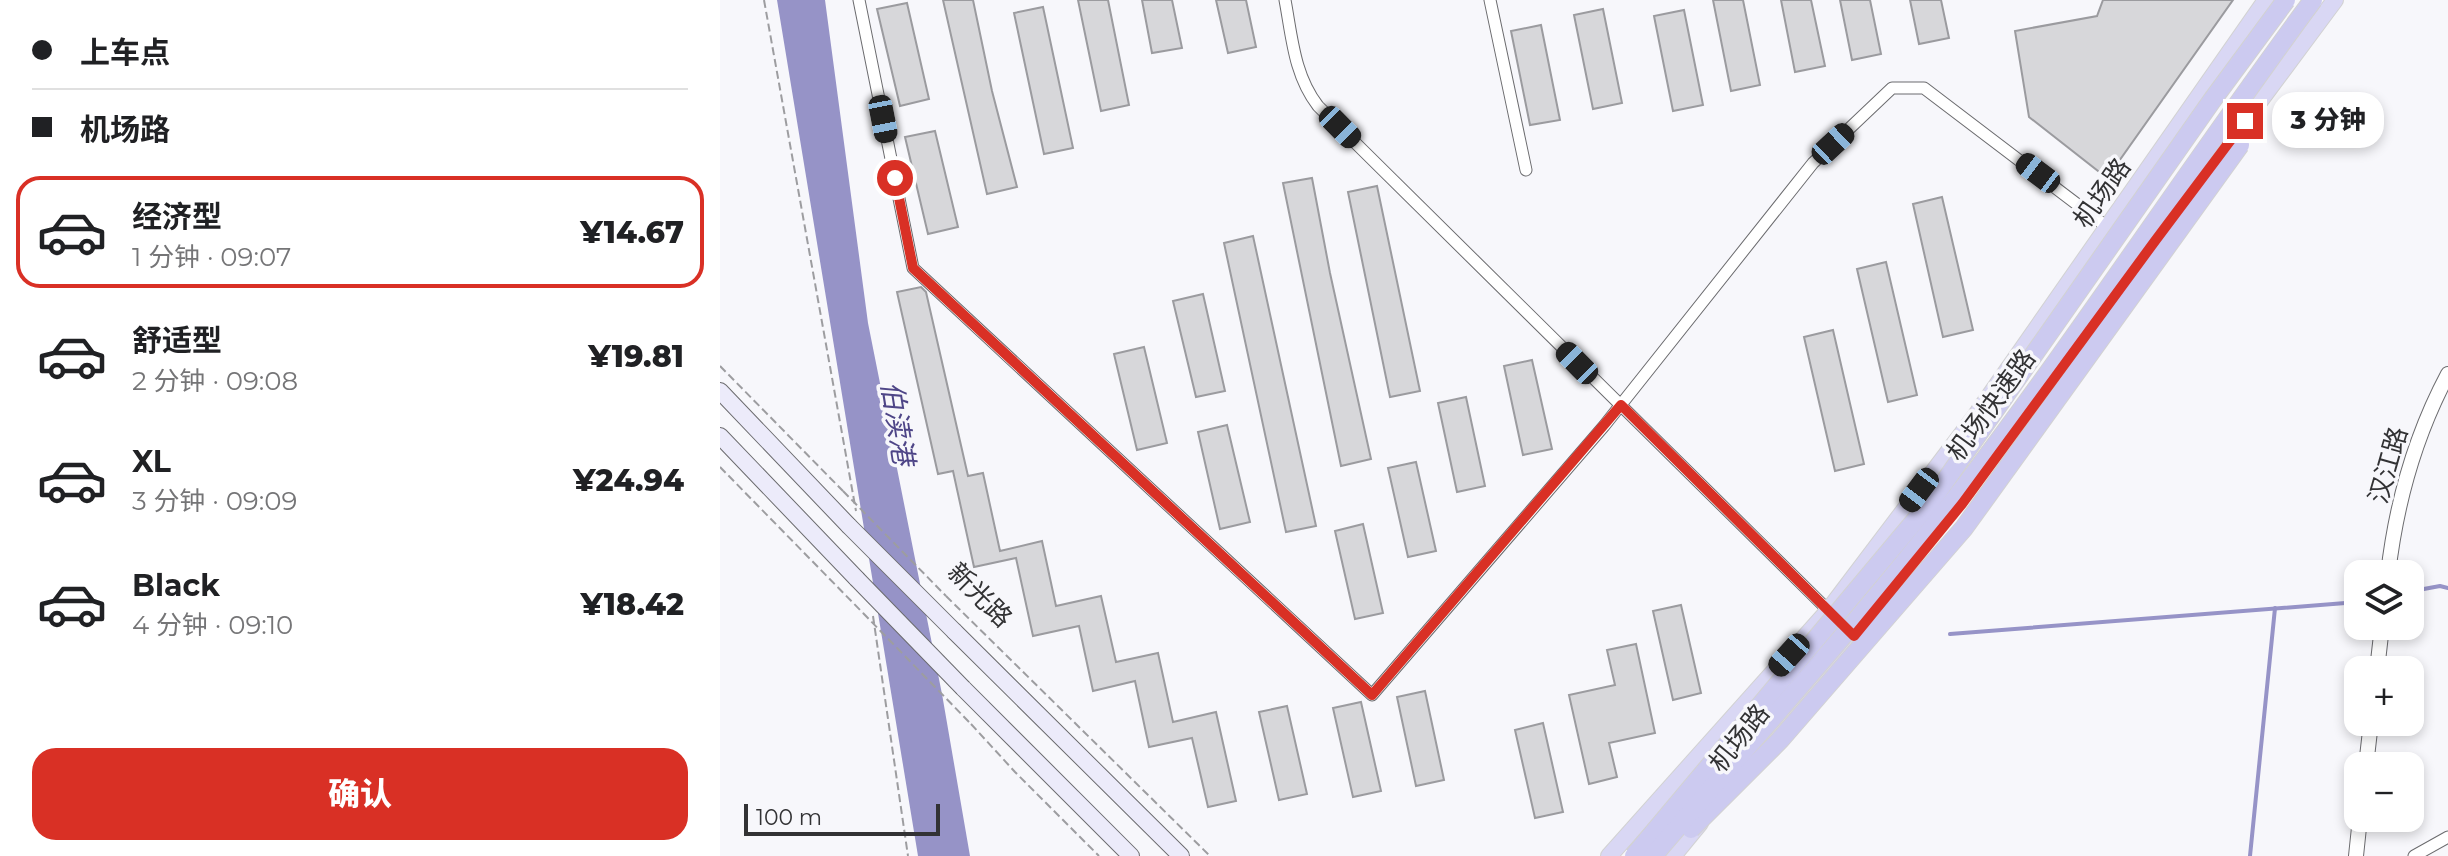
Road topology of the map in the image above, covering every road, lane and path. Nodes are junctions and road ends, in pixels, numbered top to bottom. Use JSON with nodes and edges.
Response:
{"nodes":[{"id":1,"x":764,"y":0,"type":"edge"},
{"id":2,"x":859,"y":0,"type":"edge"},
{"id":3,"x":1285,"y":0,"type":"edge"},
{"id":4,"x":1490,"y":0,"type":"edge"},
{"id":5,"x":2266,"y":0,"type":"edge"},
{"id":6,"x":2286,"y":0,"type":"edge"},
{"id":7,"x":2313,"y":0,"type":"edge"},
{"id":8,"x":2335,"y":0,"type":"edge"},
{"id":9,"x":2300,"y":50,"type":"junction"},
{"id":10,"x":2240,"y":145,"type":"joint"},
{"id":11,"x":1526,"y":170,"type":"dead end"},
{"id":12,"x":2107,"y":227,"type":"junction"},
{"id":13,"x":720,"y":366,"type":"edge"},
{"id":14,"x":2448,"y":374,"type":"edge"},
{"id":15,"x":720,"y":391,"type":"edge"},
{"id":16,"x":1621,"y":405,"type":"junction"},
{"id":17,"x":720,"y":436,"type":"edge"},
{"id":18,"x":720,"y":467,"type":"edge"},
{"id":19,"x":853,"y":520,"type":"junction"},
{"id":20,"x":2390,"y":560,"type":"edge"},
{"id":21,"x":871,"y":607,"type":"dead end"},
{"id":22,"x":1828,"y":611,"type":"junction"},
{"id":23,"x":1854,"y":636,"type":"junction"},
{"id":24,"x":2359,"y":832,"type":"edge"},
{"id":25,"x":2448,"y":837,"type":"edge"},
{"id":26,"x":908,"y":856,"type":"edge"},
{"id":27,"x":1099,"y":856,"type":"edge"},
{"id":28,"x":1131,"y":856,"type":"edge"},
{"id":29,"x":1181,"y":856,"type":"edge"},
{"id":30,"x":1210,"y":856,"type":"edge"},
{"id":31,"x":1609,"y":856,"type":"edge"},
{"id":32,"x":1634,"y":856,"type":"edge"},
{"id":33,"x":1653,"y":856,"type":"edge"},
{"id":34,"x":1663,"y":856,"type":"edge"},
{"id":35,"x":1673,"y":856,"type":"edge"},
{"id":36,"x":2356,"y":856,"type":"edge"},
{"id":37,"x":2414,"y":856,"type":"edge"}],
"edges":[{"from":1,"to":19,"type":"path"},
{"from":2,"to":16,"type":"street"},
{"from":3,"to":16,"type":"street"},
{"from":4,"to":11,"type":"street"},
{"from":5,"to":12,"type":"main road","name":"机场路"},
{"from":6,"to":32,"type":"highway","name":"机场快速路","bridge":true},
{"from":7,"to":33,"type":"highway","name":"机场快速路","bridge":true},
{"from":8,"to":9,"type":"main road","name":"机场路"},
{"from":9,"to":10,"type":"main road"},
{"from":9,"to":23,"type":"main road","name":"机场路"},
{"from":10,"to":34,"type":"highway","bridge":true},
{"from":12,"to":16,"type":"street"},
{"from":12,"to":22,"type":"main road","name":"机场路"},
{"from":13,"to":30,"type":"path","name":"新光路","bridge":true},
{"from":14,"to":20,"type":"street","name":"汉江路"},
{"from":15,"to":19,"type":"main road","name":"新光路"},
{"from":16,"to":22,"type":"street"},
{"from":17,"to":28,"type":"main road","bridge":true},
{"from":18,"to":27,"type":"path","bridge":true},
{"from":19,"to":29,"type":"main road","name":"新光路","bridge":true},
{"from":21,"to":26,"type":"path"},
{"from":22,"to":23,"type":"street"},
{"from":22,"to":31,"type":"main road","name":"机场路"},
{"from":23,"to":35,"type":"main road","name":"机场路"},
{"from":24,"to":36,"type":"street"},
{"from":25,"to":37,"type":"street"}]}
